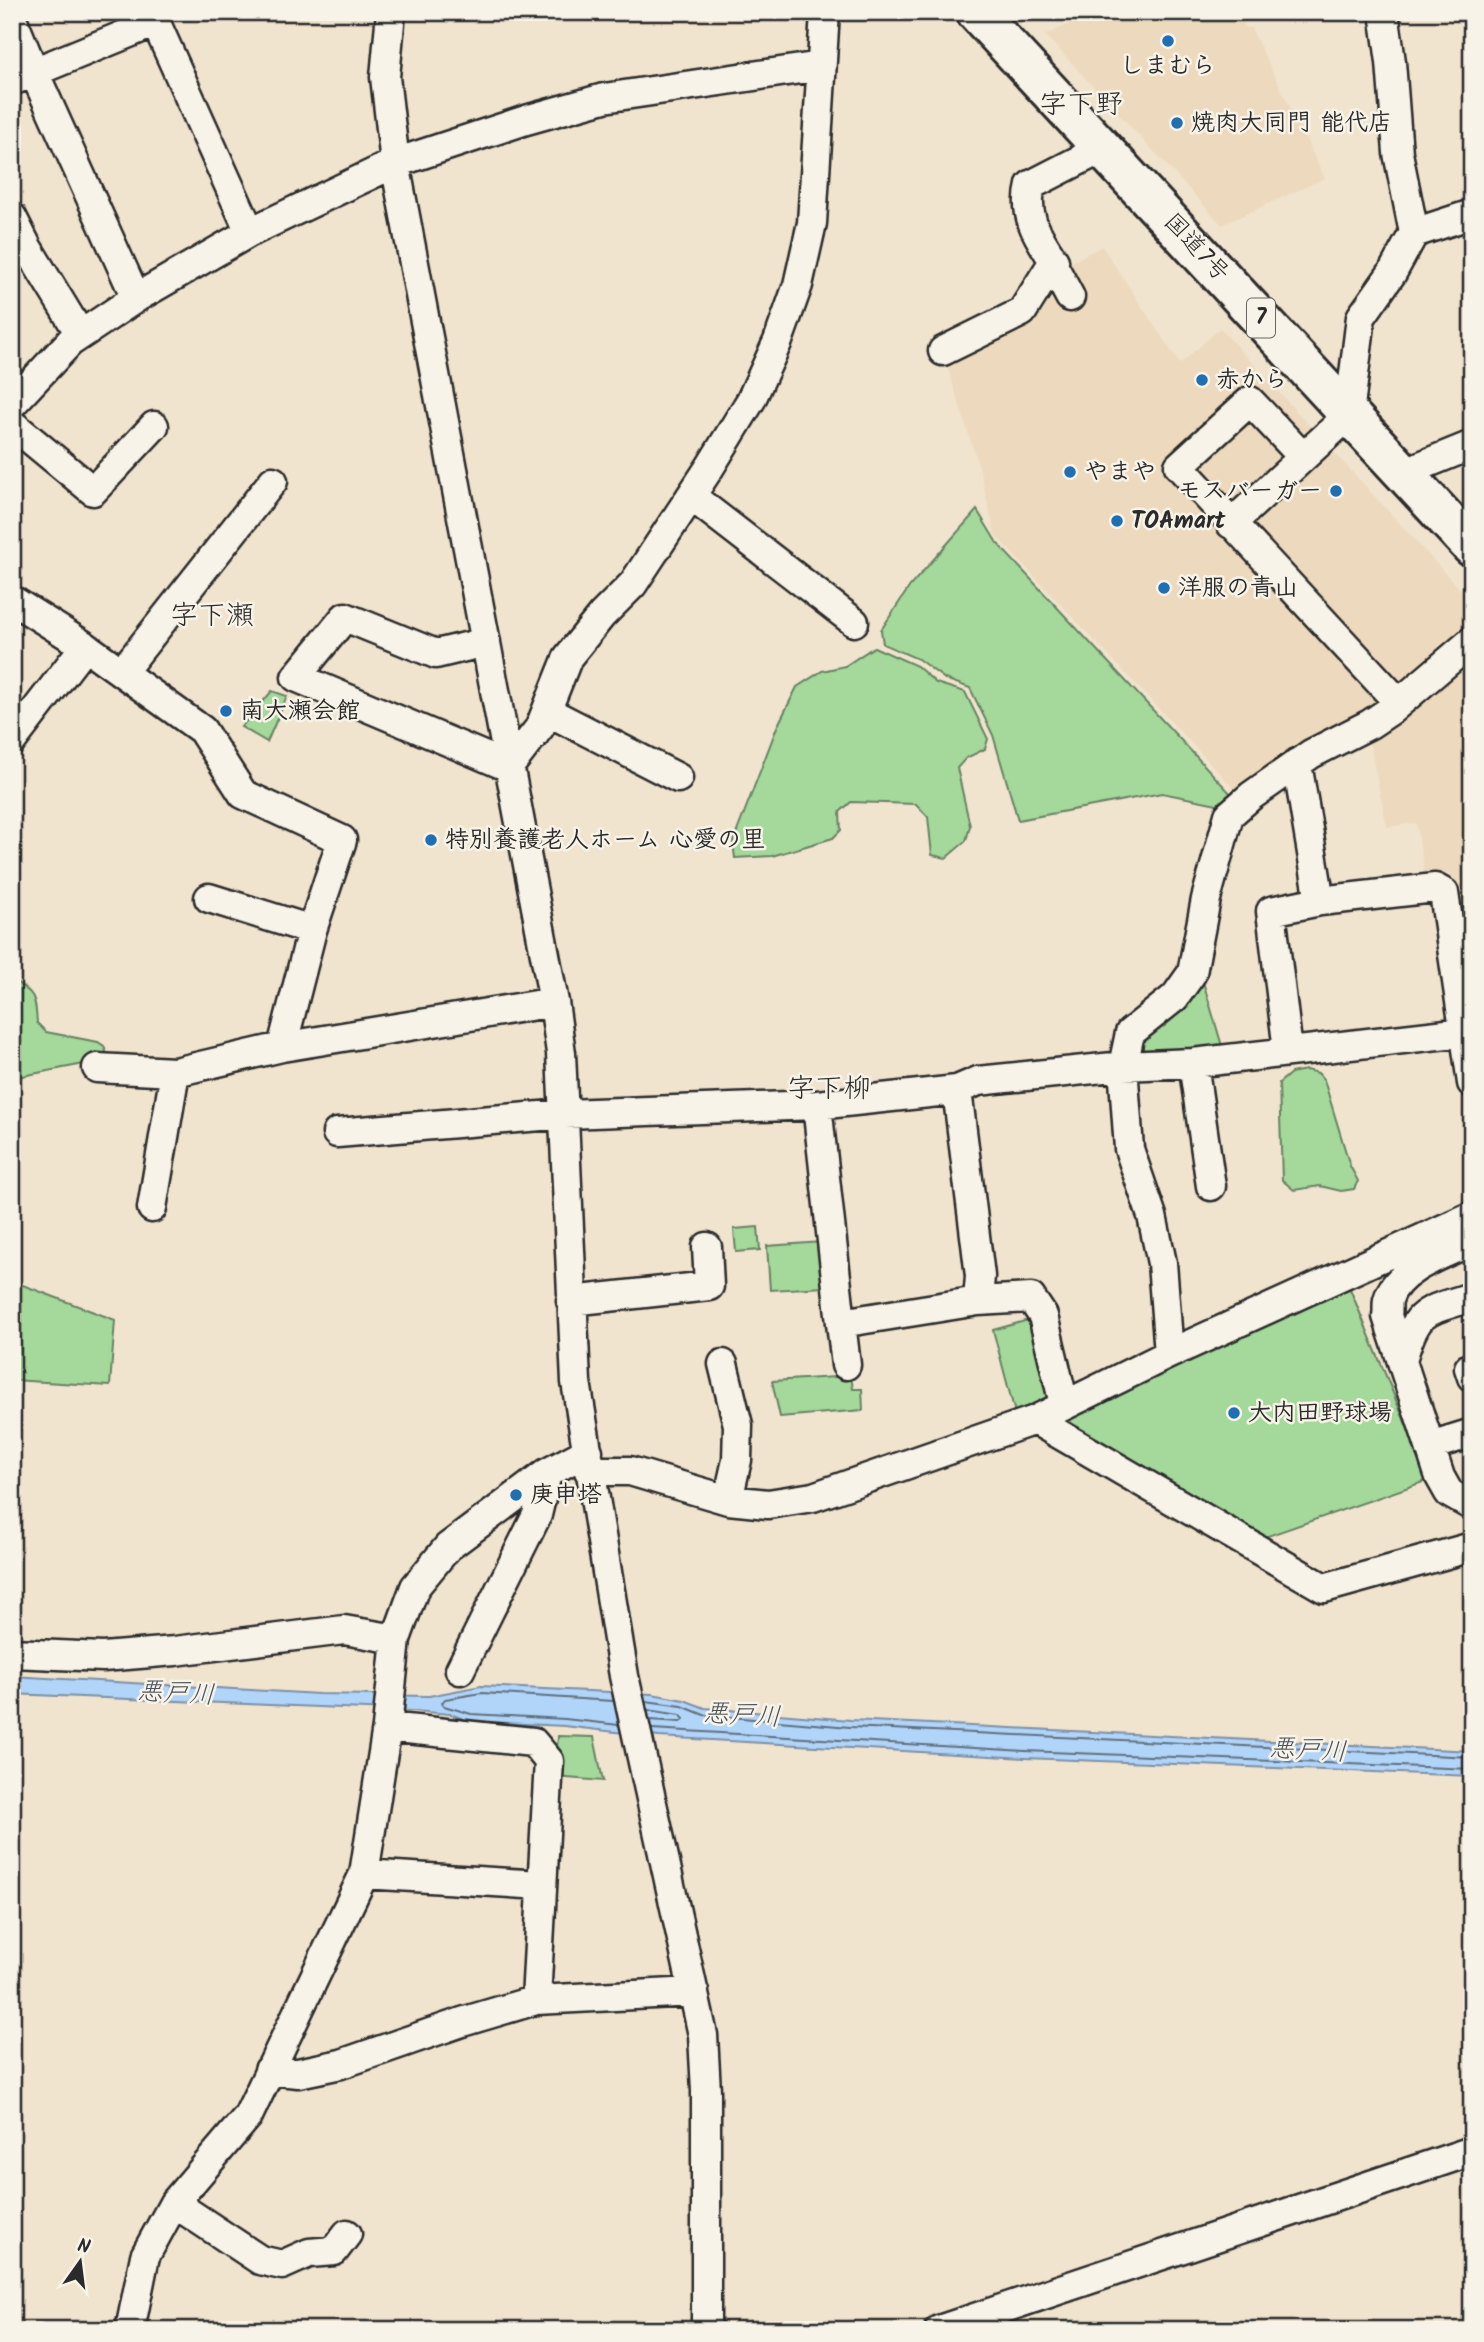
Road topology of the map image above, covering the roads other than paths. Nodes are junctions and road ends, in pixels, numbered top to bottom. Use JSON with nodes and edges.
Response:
{"nodes":[{"id":1,"x":391,"y":12,"type":"edge"},
{"id":2,"x":825,"y":12,"type":"edge"},
{"id":3,"x":976,"y":12,"type":"edge"},
{"id":4,"x":1384,"y":12,"type":"edge"},
{"id":5,"x":154,"y":17,"type":"edge"},
{"id":6,"x":12,"y":18,"type":"edge"},
{"id":7,"x":821,"y":66,"type":"junction"},
{"id":8,"x":23,"y":76,"type":"edge"},
{"id":9,"x":1103,"y":148,"type":"junction"},
{"id":10,"x":395,"y":163,"type":"junction"},
{"id":11,"x":1472,"y":214,"type":"edge"},
{"id":12,"x":12,"y":217,"type":"edge"},
{"id":13,"x":250,"y":232,"type":"junction"},
{"id":14,"x":1414,"y":233,"type":"junction"},
{"id":15,"x":1052,"y":265,"type":"junction"},
{"id":16,"x":136,"y":298,"type":"junction"},
{"id":17,"x":1070,"y":298,"type":"dead end"},
{"id":18,"x":80,"y":334,"type":"junction"},
{"id":19,"x":943,"y":351,"type":"dead end"},
{"id":20,"x":12,"y":404,"type":"edge"},
{"id":21,"x":1349,"y":415,"type":"junction"},
{"id":22,"x":12,"y":424,"type":"edge"},
{"id":23,"x":154,"y":426,"type":"dead end"},
{"id":24,"x":1472,"y":445,"type":"edge"},
{"id":25,"x":1303,"y":457,"type":"junction"},
{"id":26,"x":1403,"y":472,"type":"junction"},
{"id":27,"x":272,"y":481,"type":"dead end"},
{"id":28,"x":691,"y":496,"type":"junction"},
{"id":29,"x":1231,"y":524,"type":"junction"},
{"id":30,"x":1472,"y":547,"type":"edge"},
{"id":31,"x":12,"y":600,"type":"edge"},
{"id":32,"x":854,"y":622,"type":"dead end"},
{"id":33,"x":1472,"y":641,"type":"edge"},
{"id":34,"x":486,"y":642,"type":"junction"},
{"id":35,"x":85,"y":646,"type":"junction"},
{"id":36,"x":122,"y":672,"type":"junction"},
{"id":37,"x":1395,"y":706,"type":"junction"},
{"id":38,"x":547,"y":711,"type":"junction"},
{"id":39,"x":13,"y":737,"type":"edge"},
{"id":40,"x":1297,"y":763,"type":"junction"},
{"id":41,"x":509,"y":767,"type":"junction"},
{"id":42,"x":678,"y":778,"type":"dead end"},
{"id":43,"x":209,"y":898,"type":"dead end"},
{"id":44,"x":1320,"y":901,"type":"junction"},
{"id":45,"x":312,"y":930,"type":"junction"},
{"id":46,"x":554,"y":1002,"type":"junction"},
{"id":47,"x":1464,"y":1032,"type":"junction"},
{"id":48,"x":282,"y":1047,"type":"junction"},
{"id":49,"x":1288,"y":1051,"type":"junction"},
{"id":50,"x":1193,"y":1063,"type":"junction"},
{"id":51,"x":1124,"y":1066,"type":"junction"},
{"id":52,"x":97,"y":1068,"type":"dead end"},
{"id":53,"x":175,"y":1072,"type":"junction"},
{"id":54,"x":1472,"y":1083,"type":"edge"},
{"id":55,"x":957,"y":1090,"type":"junction"},
{"id":56,"x":817,"y":1105,"type":"junction"},
{"id":57,"x":565,"y":1114,"type":"junction"},
{"id":58,"x":337,"y":1133,"type":"dead end"},
{"id":59,"x":1211,"y":1186,"type":"dead end"},
{"id":60,"x":152,"y":1208,"type":"dead end"},
{"id":61,"x":1472,"y":1216,"type":"edge"},
{"id":62,"x":1472,"y":1241,"type":"edge"},
{"id":63,"x":706,"y":1247,"type":"dead end"},
{"id":64,"x":1472,"y":1297,"type":"edge"},
{"id":65,"x":572,"y":1301,"type":"junction"},
{"id":66,"x":978,"y":1301,"type":"junction"},
{"id":67,"x":841,"y":1323,"type":"junction"},
{"id":68,"x":1169,"y":1354,"type":"junction"},
{"id":69,"x":1402,"y":1360,"type":"junction"},
{"id":70,"x":723,"y":1364,"type":"dead end"},
{"id":71,"x":846,"y":1365,"type":"dead end"},
{"id":72,"x":1472,"y":1367,"type":"edge"},
{"id":73,"x":1472,"y":1377,"type":"edge"},
{"id":74,"x":1064,"y":1404,"type":"junction"},
{"id":75,"x":1035,"y":1420,"type":"junction"},
{"id":76,"x":1472,"y":1433,"type":"edge"},
{"id":77,"x":1430,"y":1446,"type":"junction"},
{"id":78,"x":588,"y":1461,"type":"junction"},
{"id":79,"x":547,"y":1473,"type":"junction"},
{"id":80,"x":728,"y":1500,"type":"junction"},
{"id":81,"x":1472,"y":1506,"type":"edge"},
{"id":82,"x":1472,"y":1547,"type":"edge"},
{"id":83,"x":396,"y":1639,"type":"junction"},
{"id":84,"x":12,"y":1653,"type":"edge"},
{"id":85,"x":460,"y":1670,"type":"dead end"},
{"id":86,"x":387,"y":1727,"type":"junction"},
{"id":87,"x":364,"y":1874,"type":"junction"},
{"id":88,"x":542,"y":1885,"type":"junction"},
{"id":89,"x":694,"y":1993,"type":"junction"},
{"id":90,"x":536,"y":2000,"type":"junction"},
{"id":91,"x":269,"y":2070,"type":"junction"},
{"id":92,"x":1472,"y":2151,"type":"edge"},
{"id":93,"x":174,"y":2203,"type":"junction"},
{"id":94,"x":347,"y":2234,"type":"dead end"},
{"id":95,"x":131,"y":2330,"type":"edge"},
{"id":96,"x":706,"y":2330,"type":"edge"},
{"id":97,"x":939,"y":2330,"type":"edge"}],
"edges":[{"from":1,"to":10,"type":"street"},
{"from":2,"to":7,"type":"street"},
{"from":3,"to":9,"type":"highway","name":"国道7号","number":"7"},
{"from":4,"to":14,"type":"street"},
{"from":5,"to":8,"type":"street"},
{"from":5,"to":13,"type":"street"},
{"from":6,"to":8,"type":"street"},
{"from":7,"to":10,"type":"street"},
{"from":7,"to":28,"type":"street"},
{"from":8,"to":16,"type":"street"},
{"from":9,"to":15,"type":"street"},
{"from":9,"to":21,"type":"highway","name":"国道7号","number":"7"},
{"from":10,"to":13,"type":"street"},
{"from":10,"to":34,"type":"street"},
{"from":11,"to":14,"type":"street"},
{"from":12,"to":18,"type":"street"},
{"from":13,"to":16,"type":"street"},
{"from":14,"to":21,"type":"street"},
{"from":15,"to":17,"type":"street"},
{"from":15,"to":19,"type":"street"},
{"from":16,"to":18,"type":"street"},
{"from":18,"to":20,"type":"street"},
{"from":21,"to":25,"type":"street"},
{"from":21,"to":26,"type":"highway","name":"国道7号","number":"7"},
{"from":22,"to":23,"type":"street"},
{"from":24,"to":26,"type":"street"},
{"from":25,"to":29,"type":"street"},
{"from":25,"to":29,"type":"street"},
{"from":26,"to":30,"type":"highway","name":"国道7号","number":"7"},
{"from":27,"to":36,"type":"street"},
{"from":28,"to":32,"type":"street"},
{"from":28,"to":38,"type":"street"},
{"from":29,"to":37,"type":"street"},
{"from":31,"to":35,"type":"street"},
{"from":33,"to":37,"type":"street"},
{"from":34,"to":41,"type":"street"},
{"from":34,"to":41,"type":"street"},
{"from":35,"to":36,"type":"street"},
{"from":35,"to":39,"type":"street"},
{"from":36,"to":45,"type":"street"},
{"from":37,"to":40,"type":"street"},
{"from":38,"to":41,"type":"street"},
{"from":38,"to":42,"type":"street"},
{"from":40,"to":44,"type":"street"},
{"from":40,"to":51,"type":"street"},
{"from":41,"to":46,"type":"street"},
{"from":43,"to":45,"type":"street"},
{"from":44,"to":47,"type":"street"},
{"from":44,"to":49,"type":"street"},
{"from":45,"to":48,"type":"street"},
{"from":46,"to":48,"type":"street"},
{"from":46,"to":57,"type":"street"},
{"from":47,"to":49,"type":"street"},
{"from":47,"to":54,"type":"street"},
{"from":48,"to":53,"type":"street"},
{"from":49,"to":50,"type":"street"},
{"from":50,"to":51,"type":"street"},
{"from":50,"to":59,"type":"street"},
{"from":51,"to":55,"type":"street"},
{"from":51,"to":68,"type":"street"},
{"from":52,"to":53,"type":"street"},
{"from":53,"to":60,"type":"street"},
{"from":55,"to":56,"type":"street"},
{"from":55,"to":66,"type":"street"},
{"from":56,"to":57,"type":"street"},
{"from":56,"to":67,"type":"street"},
{"from":57,"to":58,"type":"street"},
{"from":57,"to":65,"type":"street"},
{"from":61,"to":68,"type":"street"},
{"from":62,"to":69,"type":"street"},
{"from":63,"to":65,"type":"street"},
{"from":64,"to":69,"type":"street"},
{"from":65,"to":78,"type":"street"},
{"from":66,"to":67,"type":"street"},
{"from":66,"to":74,"type":"street"},
{"from":67,"to":71,"type":"street"},
{"from":68,"to":74,"type":"street"},
{"from":69,"to":77,"type":"street"},
{"from":70,"to":80,"type":"street"},
{"from":72,"to":73,"type":"street"},
{"from":74,"to":75,"type":"street"},
{"from":75,"to":80,"type":"street"},
{"from":75,"to":82,"type":"street"},
{"from":76,"to":77,"type":"street"},
{"from":77,"to":81,"type":"street"},
{"from":78,"to":79,"type":"street"},
{"from":78,"to":80,"type":"street"},
{"from":78,"to":89,"type":"street"},
{"from":79,"to":83,"type":"street"},
{"from":79,"to":85,"type":"street"},
{"from":83,"to":84,"type":"street"},
{"from":83,"to":86,"type":"street"},
{"from":86,"to":87,"type":"street"},
{"from":86,"to":88,"type":"street"},
{"from":87,"to":88,"type":"street"},
{"from":87,"to":91,"type":"street"},
{"from":88,"to":90,"type":"street"},
{"from":89,"to":90,"type":"street"},
{"from":89,"to":96,"type":"street"},
{"from":90,"to":91,"type":"street"},
{"from":91,"to":93,"type":"street"},
{"from":92,"to":97,"type":"street"},
{"from":93,"to":94,"type":"street"},
{"from":93,"to":95,"type":"street"}]}
